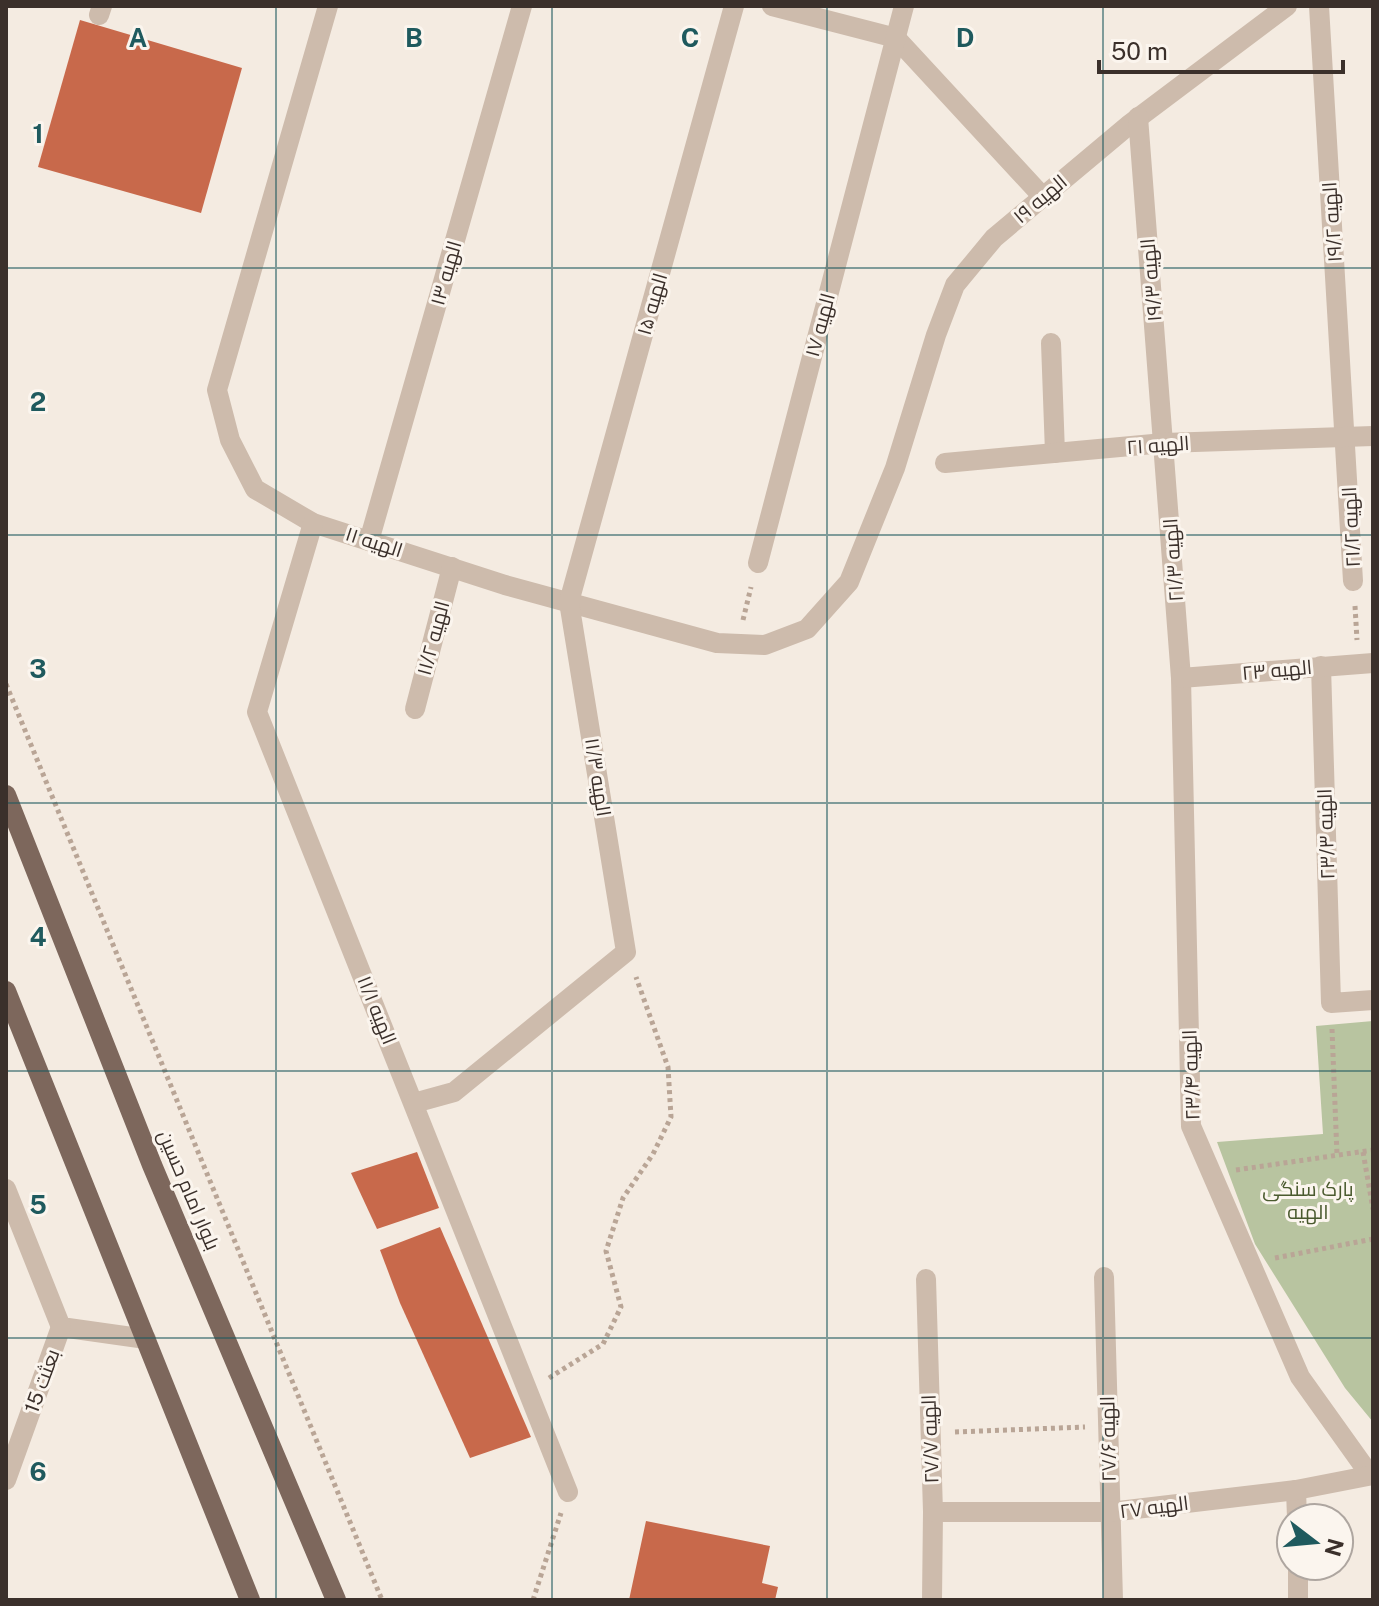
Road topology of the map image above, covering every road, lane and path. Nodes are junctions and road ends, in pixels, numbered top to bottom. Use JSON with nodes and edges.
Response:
{"nodes":[{"id":1,"x":328,"y":6,"type":"edge"},
{"id":2,"x":522,"y":6,"type":"edge"},
{"id":3,"x":734,"y":6,"type":"edge"},
{"id":4,"x":772,"y":6,"type":"edge"},
{"id":5,"x":904,"y":6,"type":"edge"},
{"id":6,"x":1287,"y":6,"type":"edge"},
{"id":7,"x":1319,"y":6,"type":"edge"},
{"id":8,"x":896,"y":38,"type":"junction"},
{"id":9,"x":1138,"y":117,"type":"junction"},
{"id":10,"x":1043,"y":197,"type":"junction"},
{"id":11,"x":1051,"y":343,"type":"dead end"},
{"id":12,"x":1373,"y":436,"type":"edge"},
{"id":13,"x":1346,"y":437,"type":"junction"},
{"id":14,"x":1164,"y":443,"type":"junction"},
{"id":15,"x":1055,"y":453,"type":"junction"},
{"id":16,"x":945,"y":463,"type":"dead end"},
{"id":17,"x":895,"y":468,"type":"joint"},
{"id":18,"x":313,"y":523,"type":"junction"},
{"id":19,"x":369,"y":541,"type":"junction"},
{"id":20,"x":758,"y":563,"type":"joint"},
{"id":21,"x":452,"y":567,"type":"junction"},
{"id":22,"x":1353,"y":581,"type":"joint"},
{"id":23,"x":569,"y":602,"type":"junction"},
{"id":24,"x":737,"y":644,"type":"junction"},
{"id":25,"x":1366,"y":664,"type":"edge"},
{"id":26,"x":1321,"y":666,"type":"junction"},
{"id":27,"x":1181,"y":678,"type":"junction"},
{"id":28,"x":6,"y":684,"type":"edge"},
{"id":29,"x":415,"y":709,"type":"dead end"},
{"id":30,"x":6,"y":795,"type":"edge"},
{"id":31,"x":626,"y":952,"type":"junction"},
{"id":32,"x":6,"y":991,"type":"edge"},
{"id":33,"x":1373,"y":1000,"type":"edge"},
{"id":34,"x":1331,"y":1003,"type":"junction"},
{"id":35,"x":414,"y":1103,"type":"junction"},
{"id":36,"x":1373,"y":1150,"type":"edge"},
{"id":37,"x":1363,"y":1152,"type":"junction"},
{"id":38,"x":1337,"y":1155,"type":"junction"},
{"id":39,"x":1212,"y":1174,"type":"junction"},
{"id":40,"x":6,"y":1189,"type":"edge"},
{"id":41,"x":1373,"y":1209,"type":"edge"},
{"id":42,"x":1373,"y":1239,"type":"edge"},
{"id":43,"x":1251,"y":1263,"type":"junction"},
{"id":44,"x":1104,"y":1277,"type":"dead end"},
{"id":45,"x":926,"y":1279,"type":"dead end"},
{"id":46,"x":61,"y":1327,"type":"junction"},
{"id":47,"x":146,"y":1339,"type":"junction"},
{"id":48,"x":528,"y":1391,"type":"junction"},
{"id":49,"x":1108,"y":1426,"type":"junction"},
{"id":50,"x":930,"y":1433,"type":"junction"},
{"id":51,"x":1372,"y":1475,"type":"edge"},
{"id":52,"x":6,"y":1480,"type":"edge"},
{"id":53,"x":1296,"y":1490,"type":"junction"},
{"id":54,"x":568,"y":1492,"type":"joint"},
{"id":55,"x":1296,"y":1502,"type":"edge"},
{"id":56,"x":933,"y":1512,"type":"junction"},
{"id":57,"x":1110,"y":1512,"type":"junction"},
{"id":58,"x":250,"y":1600,"type":"edge"},
{"id":59,"x":336,"y":1600,"type":"edge"},
{"id":60,"x":382,"y":1600,"type":"edge"},
{"id":61,"x":533,"y":1600,"type":"edge"},
{"id":62,"x":932,"y":1600,"type":"edge"},
{"id":63,"x":1113,"y":1600,"type":"edge"}],
"edges":[{"from":1,"to":18,"type":"street","name":"الهیه ۱۱"},
{"from":2,"to":19,"type":"street","name":"الهیه ۱۳"},
{"from":3,"to":23,"type":"street","name":"الهیه ۱۵"},
{"from":4,"to":8,"type":"street"},
{"from":5,"to":8,"type":"street","name":"الهیه ۱۷"},
{"from":6,"to":9,"type":"street","name":"الهیه ۱۹"},
{"from":7,"to":13,"type":"street","name":"الهیه ۱۹/۲"},
{"from":8,"to":10,"type":"street"},
{"from":8,"to":20,"type":"street","name":"الهیه ۱۷"},
{"from":9,"to":10,"type":"street","name":"الهیه ۱۹"},
{"from":9,"to":14,"type":"street","name":"الهیه ۱۹/۳"},
{"from":10,"to":17,"type":"street","name":"الهیه ۱۹"},
{"from":11,"to":15,"type":"street"},
{"from":12,"to":13,"type":"street","name":"الهیه ۲۱"},
{"from":13,"to":14,"type":"street","name":"الهیه ۲۱"},
{"from":13,"to":22,"type":"street","name":"الهیه ۲۱/۲"},
{"from":14,"to":15,"type":"street","name":"الهیه ۲۱"},
{"from":14,"to":27,"type":"street","name":"الهیه ۲۱/۳"},
{"from":15,"to":16,"type":"street","name":"الهیه ۲۱"},
{"from":17,"to":24,"type":"street","name":"الهیه ۱۱"},
{"from":18,"to":19,"type":"street","name":"الهیه ۱۱"},
{"from":18,"to":35,"type":"street","name":"الهیه ۱۱/۱"},
{"from":19,"to":21,"type":"street","name":"الهیه ۱۱"},
{"from":20,"to":24,"type":"path"},
{"from":21,"to":23,"type":"street","name":"الهیه ۱۱"},
{"from":21,"to":29,"type":"street","name":"الهیه ۱۱/۲"},
{"from":22,"to":25,"type":"path","name":"الهیه ۲۱/۲"},
{"from":23,"to":24,"type":"street","name":"الهیه ۱۱"},
{"from":23,"to":31,"type":"street","name":"الهیه ۱۱/۳"},
{"from":25,"to":26,"type":"street","name":"الهیه ۲۳"},
{"from":26,"to":27,"type":"street","name":"الهیه ۲۳"},
{"from":26,"to":34,"type":"street","name":"الهیه ۲۳/۳"},
{"from":27,"to":39,"type":"street","name":"الهیه ۲۳/۴"},
{"from":28,"to":60,"type":"path"},
{"from":30,"to":59,"type":"main road","name":"بلوار امام حسین"},
{"from":31,"to":35,"type":"street"},
{"from":31,"to":48,"type":"path"},
{"from":32,"to":47,"type":"main road"},
{"from":33,"to":34,"type":"street"},
{"from":34,"to":38,"type":"path"},
{"from":35,"to":48,"type":"street","name":"الهیه ۱۱/۱"},
{"from":36,"to":37,"type":"path"},
{"from":37,"to":38,"type":"path"},
{"from":37,"to":41,"type":"path"},
{"from":38,"to":39,"type":"path"},
{"from":39,"to":43,"type":"street","name":"الهیه ۲۳/۴"},
{"from":40,"to":46,"type":"street"},
{"from":42,"to":43,"type":"path"},
{"from":43,"to":51,"type":"street","name":"الهیه ۲۳/۴"},
{"from":44,"to":49,"type":"street","name":"الهیه ۲۷/۶"},
{"from":45,"to":50,"type":"street","name":"الهیه ۲۷/۷"},
{"from":46,"to":47,"type":"street"},
{"from":46,"to":52,"type":"street","name":"بعثت 15"},
{"from":47,"to":58,"type":"main road"},
{"from":48,"to":54,"type":"street","name":"الهیه ۱۱/۱"},
{"from":49,"to":50,"type":"path"},
{"from":49,"to":57,"type":"street","name":"الهیه ۲۷/۶"},
{"from":50,"to":56,"type":"street","name":"الهیه ۲۷/۷"},
{"from":51,"to":53,"type":"street","name":"الهیه ۲۷"},
{"from":53,"to":55,"type":"street"},
{"from":53,"to":57,"type":"street","name":"الهیه ۲۷"},
{"from":54,"to":61,"type":"path"},
{"from":56,"to":57,"type":"street","name":"الهیه ۲۷"},
{"from":56,"to":62,"type":"street","name":"الهیه ۲۷/۷"},
{"from":57,"to":63,"type":"street","name":"الهیه ۲۷/۶"}]}
